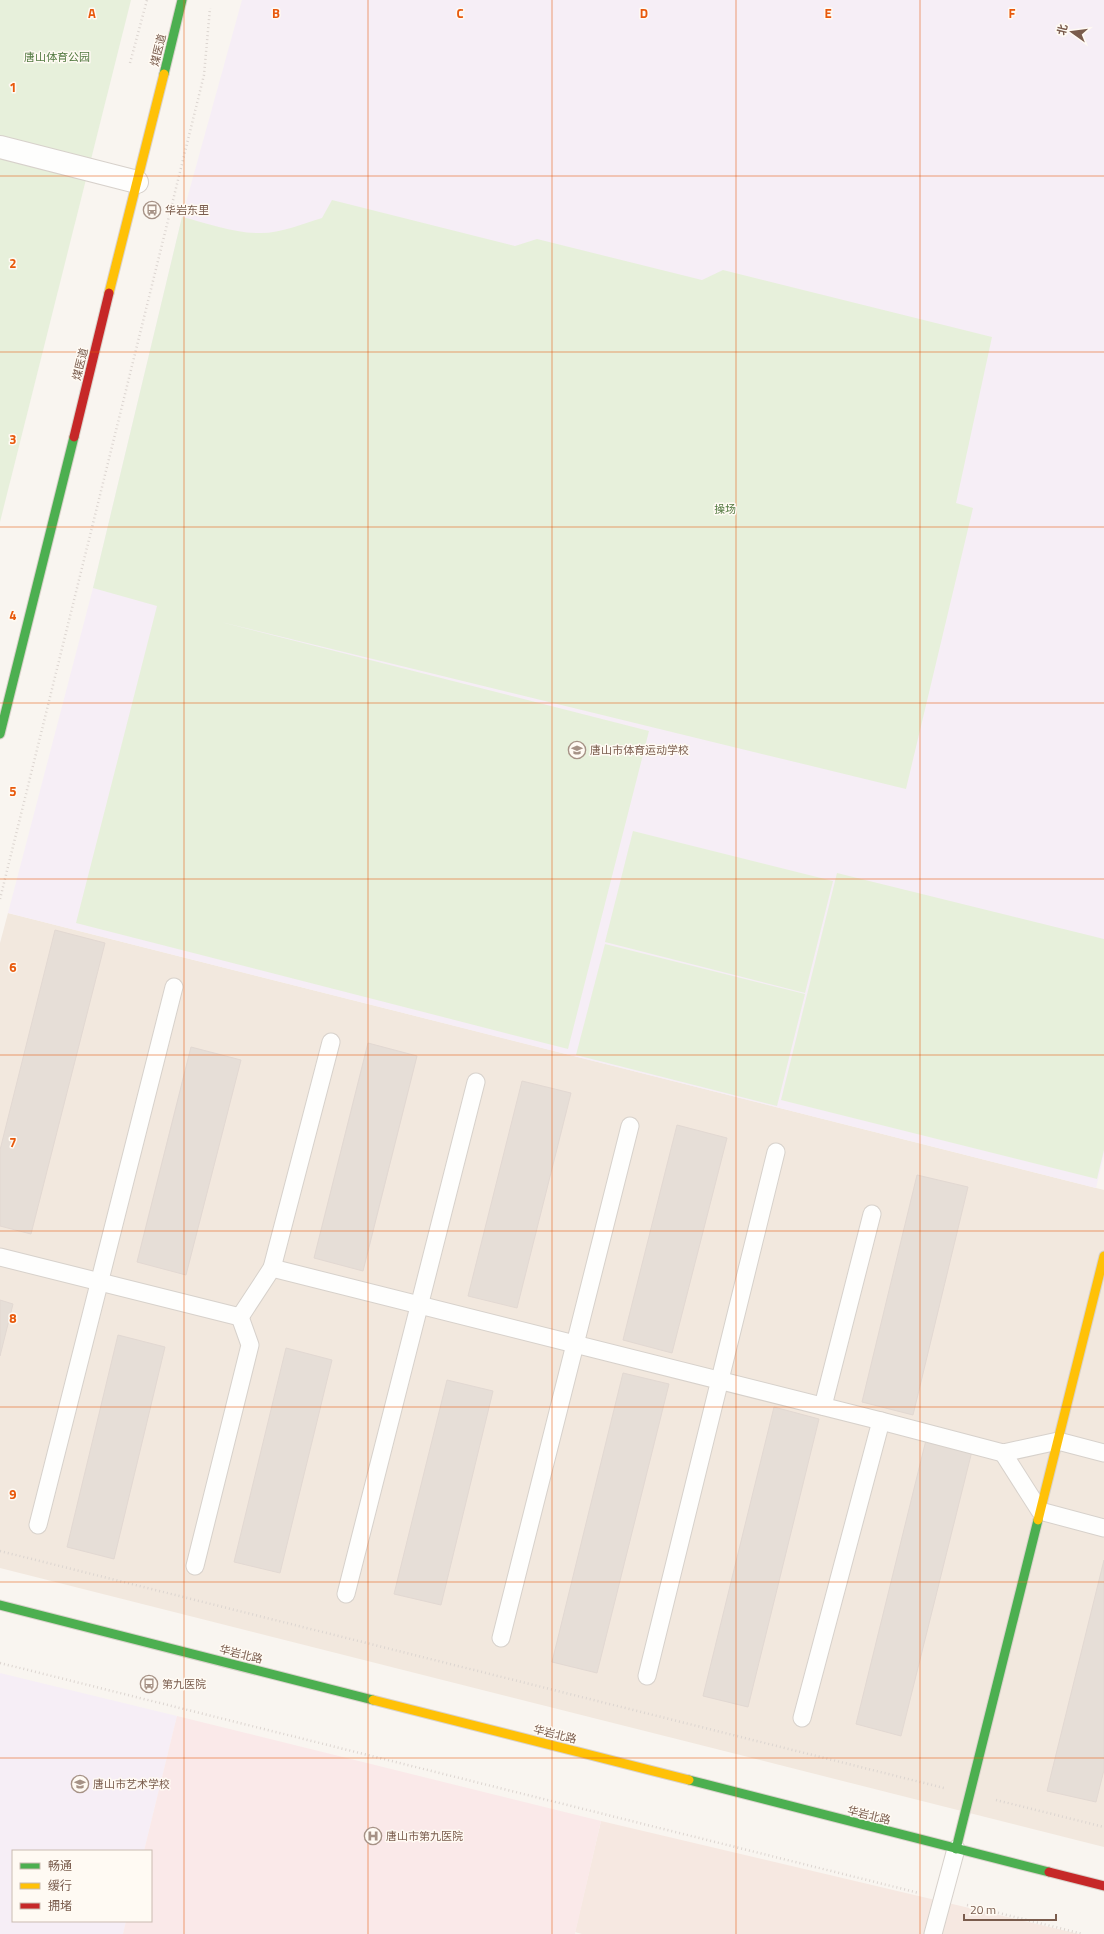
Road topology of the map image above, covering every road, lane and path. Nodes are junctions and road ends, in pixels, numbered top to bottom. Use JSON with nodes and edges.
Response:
{"nodes":[{"id":1,"x":147,"y":0,"type":"edge"},
{"id":2,"x":182,"y":0,"type":"edge"},
{"id":3,"x":211,"y":0,"type":"edge"},
{"id":4,"x":130,"y":63,"type":"dead end"},
{"id":5,"x":0,"y":147,"type":"edge"},
{"id":6,"x":137,"y":182,"type":"junction"},
{"id":7,"x":0,"y":734,"type":"edge"},
{"id":8,"x":0,"y":898,"type":"edge"},
{"id":9,"x":174,"y":987,"type":"dead end"},
{"id":10,"x":331,"y":1042,"type":"dead end"},
{"id":11,"x":476,"y":1082,"type":"dead end"},
{"id":12,"x":630,"y":1126,"type":"dead end"},
{"id":13,"x":776,"y":1152,"type":"dead end"},
{"id":14,"x":872,"y":1214,"type":"dead end"},
{"id":15,"x":1104,"y":1256,"type":"edge"},
{"id":16,"x":0,"y":1257,"type":"edge"},
{"id":17,"x":272,"y":1268,"type":"junction"},
{"id":18,"x":99,"y":1282,"type":"junction"},
{"id":19,"x":419,"y":1304,"type":"junction"},
{"id":20,"x":240,"y":1317,"type":"junction"},
{"id":21,"x":575,"y":1343,"type":"junction"},
{"id":22,"x":719,"y":1380,"type":"junction"},
{"id":23,"x":823,"y":1406,"type":"junction"},
{"id":24,"x":881,"y":1421,"type":"junction"},
{"id":25,"x":1058,"y":1442,"type":"junction"},
{"id":26,"x":1104,"y":1453,"type":"edge"},
{"id":27,"x":1003,"y":1454,"type":"junction"},
{"id":28,"x":1040,"y":1511,"type":"junction"},
{"id":29,"x":38,"y":1525,"type":"dead end"},
{"id":30,"x":1104,"y":1528,"type":"edge"},
{"id":31,"x":0,"y":1551,"type":"edge"},
{"id":32,"x":195,"y":1566,"type":"dead end"},
{"id":33,"x":346,"y":1594,"type":"dead end"},
{"id":34,"x":0,"y":1605,"type":"edge"},
{"id":35,"x":501,"y":1638,"type":"dead end"},
{"id":36,"x":0,"y":1663,"type":"edge"},
{"id":37,"x":646,"y":1676,"type":"dead end"},
{"id":38,"x":802,"y":1718,"type":"dead end"},
{"id":39,"x":970,"y":1794,"type":"junction"},
{"id":40,"x":1104,"y":1827,"type":"edge"},
{"id":41,"x":956,"y":1849,"type":"junction"},
{"id":42,"x":1104,"y":1886,"type":"edge"},
{"id":43,"x":943,"y":1899,"type":"junction"},
{"id":44,"x":934,"y":1934,"type":"edge"},
{"id":45,"x":1083,"y":1934,"type":"edge"}],
"edges":[{"from":1,"to":4,"type":"path"},
{"from":2,"to":6,"type":"street","name":"煤医道"},
{"from":3,"to":8,"type":"path"},
{"from":5,"to":6,"type":"street"},
{"from":6,"to":7,"type":"street","name":"煤医道"},
{"from":9,"to":18,"type":"lane"},
{"from":10,"to":17,"type":"lane"},
{"from":11,"to":19,"type":"lane"},
{"from":12,"to":21,"type":"lane"},
{"from":13,"to":22,"type":"lane"},
{"from":14,"to":23,"type":"lane"},
{"from":15,"to":25,"type":"street"},
{"from":16,"to":18,"type":"lane"},
{"from":17,"to":19,"type":"lane"},
{"from":17,"to":20,"type":"lane"},
{"from":18,"to":20,"type":"lane"},
{"from":18,"to":29,"type":"lane"},
{"from":19,"to":21,"type":"lane"},
{"from":19,"to":33,"type":"lane"},
{"from":20,"to":32,"type":"lane"},
{"from":21,"to":22,"type":"lane"},
{"from":21,"to":35,"type":"lane"},
{"from":22,"to":23,"type":"lane"},
{"from":22,"to":37,"type":"lane"},
{"from":23,"to":24,"type":"lane"},
{"from":24,"to":27,"type":"lane"},
{"from":24,"to":38,"type":"lane"},
{"from":25,"to":26,"type":"lane"},
{"from":25,"to":27,"type":"lane"},
{"from":25,"to":28,"type":"street"},
{"from":27,"to":28,"type":"lane"},
{"from":28,"to":30,"type":"lane"},
{"from":28,"to":39,"type":"street"},
{"from":31,"to":39,"type":"path"},
{"from":34,"to":41,"type":"street","name":"华岩北路"},
{"from":36,"to":43,"type":"path"},
{"from":39,"to":40,"type":"path"},
{"from":39,"to":41,"type":"street"},
{"from":41,"to":42,"type":"street","name":"华岩北路"},
{"from":41,"to":43,"type":"lane"},
{"from":43,"to":44,"type":"lane"},
{"from":43,"to":45,"type":"path"}]}
